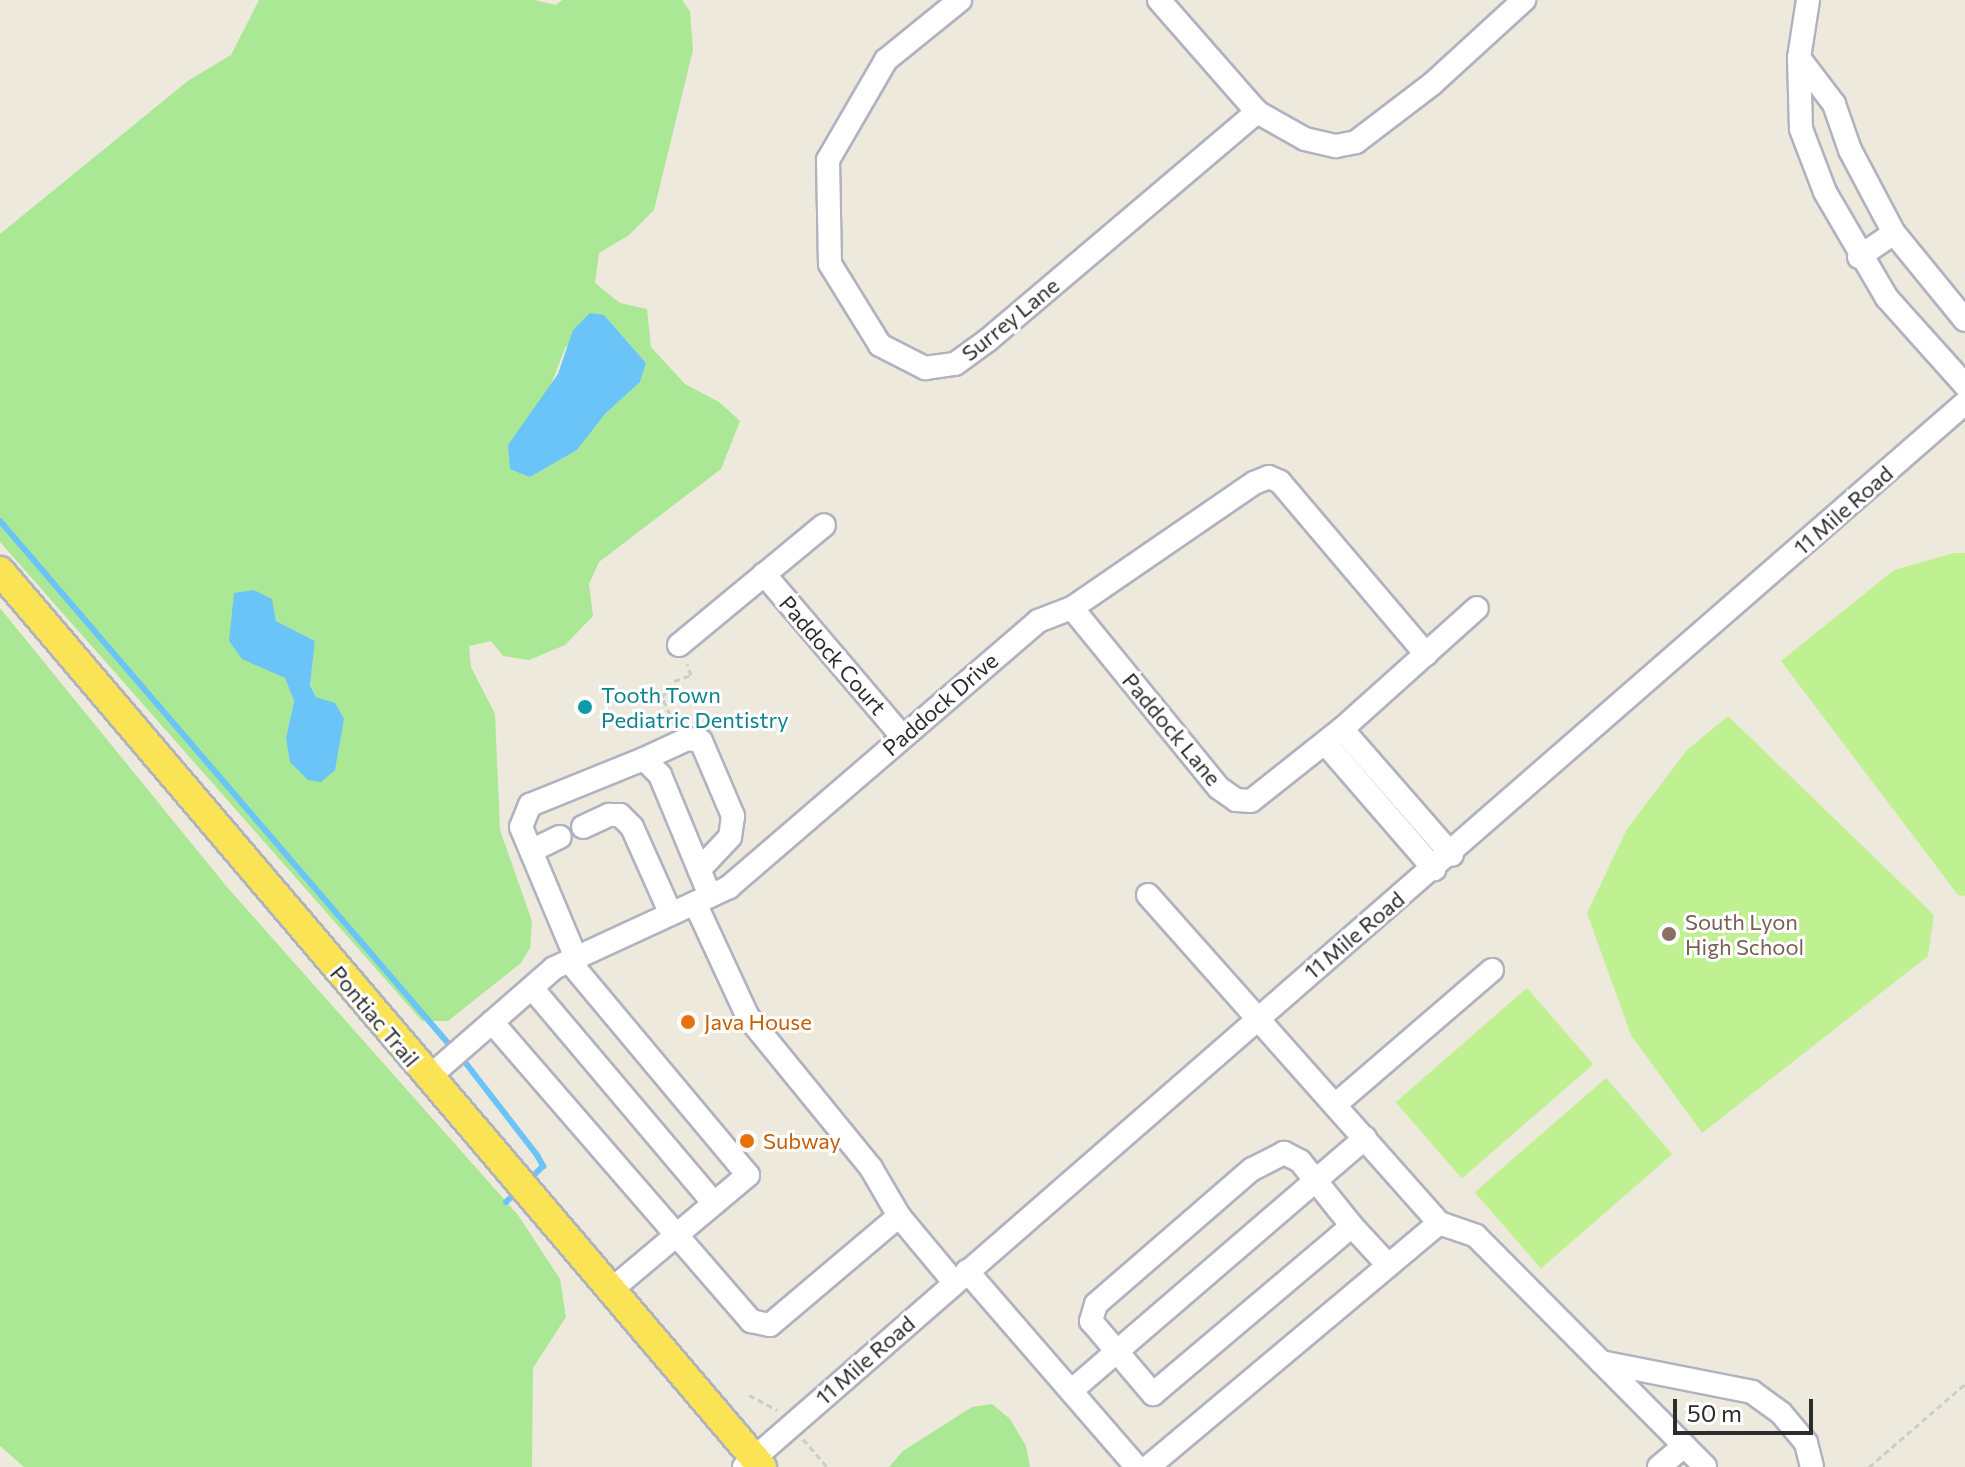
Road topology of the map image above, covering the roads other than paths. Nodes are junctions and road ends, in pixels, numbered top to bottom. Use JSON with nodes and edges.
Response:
{"nodes":[{"id":1,"x":960,"y":0,"type":"edge"},
{"id":2,"x":1159,"y":0,"type":"edge"},
{"id":3,"x":1524,"y":0,"type":"edge"},
{"id":4,"x":1808,"y":0,"type":"edge"},
{"id":5,"x":1799,"y":58,"type":"junction"},
{"id":6,"x":1257,"y":112,"type":"junction"},
{"id":7,"x":1894,"y":233,"type":"junction"},
{"id":8,"x":1859,"y":257,"type":"junction"},
{"id":9,"x":1965,"y":320,"type":"edge"},
{"id":10,"x":1965,"y":385,"type":"edge"},
{"id":11,"x":1965,"y":403,"type":"edge"},
{"id":12,"x":824,"y":525,"type":"dead end"},
{"id":13,"x":0,"y":571,"type":"edge"},
{"id":14,"x":764,"y":574,"type":"junction"},
{"id":15,"x":1072,"y":608,"type":"junction"},
{"id":16,"x":1477,"y":608,"type":"dead end"},
{"id":17,"x":679,"y":645,"type":"road end"},
{"id":18,"x":1426,"y":654,"type":"junction"},
{"id":19,"x":902,"y":736,"type":"junction"},
{"id":20,"x":1334,"y":736,"type":"junction"},
{"id":21,"x":644,"y":759,"type":"junction"},
{"id":22,"x":583,"y":827,"type":"dead end"},
{"id":23,"x":560,"y":837,"type":"dead end"},
{"id":24,"x":531,"y":851,"type":"junction"},
{"id":25,"x":1443,"y":862,"type":"junction"},
{"id":26,"x":699,"y":870,"type":"junction"},
{"id":27,"x":1148,"y":895,"type":"dead end"},
{"id":28,"x":702,"y":899,"type":"junction"},
{"id":29,"x":671,"y":914,"type":"junction"},
{"id":30,"x":573,"y":960,"type":"junction"},
{"id":31,"x":1492,"y":970,"type":"dead end"},
{"id":32,"x":532,"y":988,"type":"junction"},
{"id":33,"x":1256,"y":1019,"type":"junction"},
{"id":34,"x":492,"y":1022,"type":"junction"},
{"id":35,"x":428,"y":1078,"type":"junction"},
{"id":36,"x":1335,"y":1105,"type":"junction"},
{"id":37,"x":1365,"y":1138,"type":"junction"},
{"id":38,"x":1317,"y":1181,"type":"junction"},
{"id":39,"x":714,"y":1203,"type":"junction"},
{"id":40,"x":899,"y":1216,"type":"junction"},
{"id":41,"x":1439,"y":1223,"type":"junction"},
{"id":42,"x":1352,"y":1226,"type":"junction"},
{"id":43,"x":676,"y":1234,"type":"junction"},
{"id":44,"x":1388,"y":1265,"type":"junction"},
{"id":45,"x":961,"y":1276,"type":"junction"},
{"id":46,"x":610,"y":1291,"type":"junction"},
{"id":47,"x":1118,"y":1356,"type":"junction"},
{"id":48,"x":1601,"y":1362,"type":"junction"},
{"id":49,"x":1071,"y":1391,"type":"junction"},
{"id":50,"x":1684,"y":1446,"type":"junction"},
{"id":51,"x":753,"y":1464,"type":"edge"},
{"id":52,"x":1137,"y":1467,"type":"edge"},
{"id":53,"x":1148,"y":1467,"type":"edge"},
{"id":54,"x":1659,"y":1467,"type":"edge"},
{"id":55,"x":1705,"y":1467,"type":"edge"},
{"id":56,"x":1812,"y":1467,"type":"edge"}],
"edges":[{"from":1,"to":6,"type":"street","name":"Surrey Lane"},
{"from":2,"to":6,"type":"street"},
{"from":3,"to":6,"type":"street"},
{"from":4,"to":5,"type":"street"},
{"from":5,"to":7,"type":"street"},
{"from":5,"to":8,"type":"street"},
{"from":7,"to":8,"type":"street"},
{"from":7,"to":9,"type":"street"},
{"from":8,"to":10,"type":"street"},
{"from":11,"to":25,"type":"street","name":"11 Mile Road"},
{"from":12,"to":14,"type":"street","name":"Paddock Court"},
{"from":13,"to":35,"type":"main road","name":"Pontiac Trail"},
{"from":14,"to":17,"type":"street","name":"Paddock Court"},
{"from":14,"to":19,"type":"street","name":"Paddock Court"},
{"from":15,"to":18,"type":"street","name":"Paddock Drive"},
{"from":15,"to":19,"type":"street","name":"Paddock Drive"},
{"from":15,"to":20,"type":"street","name":"Paddock Lane"},
{"from":16,"to":18,"type":"street","name":"Paddock Lane"},
{"from":18,"to":20,"type":"street","name":"Paddock Lane"},
{"from":19,"to":28,"type":"street","name":"Paddock Drive"},
{"from":20,"to":25,"type":"street"},
{"from":21,"to":24,"type":"street"},
{"from":21,"to":26,"type":"street"},
{"from":21,"to":26,"type":"street"},
{"from":22,"to":29,"type":"street"},
{"from":23,"to":24,"type":"street"},
{"from":24,"to":30,"type":"street"},
{"from":25,"to":33,"type":"street","name":"11 Mile Road"},
{"from":26,"to":28,"type":"street"},
{"from":27,"to":33,"type":"street"},
{"from":28,"to":29,"type":"street","name":"Paddock Drive"},
{"from":28,"to":40,"type":"street"},
{"from":29,"to":30,"type":"street","name":"Paddock Drive"},
{"from":30,"to":32,"type":"street","name":"Paddock Drive"},
{"from":30,"to":39,"type":"street"},
{"from":31,"to":36,"type":"street"},
{"from":32,"to":34,"type":"street","name":"Paddock Drive"},
{"from":32,"to":39,"type":"street"},
{"from":33,"to":36,"type":"street"},
{"from":33,"to":45,"type":"street","name":"11 Mile Road"},
{"from":34,"to":35,"type":"street","name":"Paddock Drive"},
{"from":34,"to":43,"type":"street"},
{"from":35,"to":46,"type":"main road","name":"Pontiac Trail"},
{"from":36,"to":37,"type":"street"},
{"from":37,"to":38,"type":"street"},
{"from":37,"to":41,"type":"street"},
{"from":38,"to":42,"type":"street"},
{"from":38,"to":47,"type":"street"},
{"from":38,"to":47,"type":"street"},
{"from":39,"to":43,"type":"street"},
{"from":40,"to":43,"type":"street"},
{"from":40,"to":45,"type":"street"},
{"from":41,"to":44,"type":"street"},
{"from":41,"to":48,"type":"street"},
{"from":42,"to":44,"type":"street"},
{"from":42,"to":47,"type":"street"},
{"from":43,"to":46,"type":"street"},
{"from":44,"to":53,"type":"street"},
{"from":45,"to":49,"type":"street"},
{"from":45,"to":51,"type":"street","name":"11 Mile Road"},
{"from":46,"to":51,"type":"main road","name":"Pontiac Trail"},
{"from":47,"to":49,"type":"street"},
{"from":48,"to":50,"type":"street"},
{"from":48,"to":56,"type":"street"},
{"from":49,"to":52,"type":"street"},
{"from":50,"to":54,"type":"street"},
{"from":50,"to":55,"type":"street"}]}
